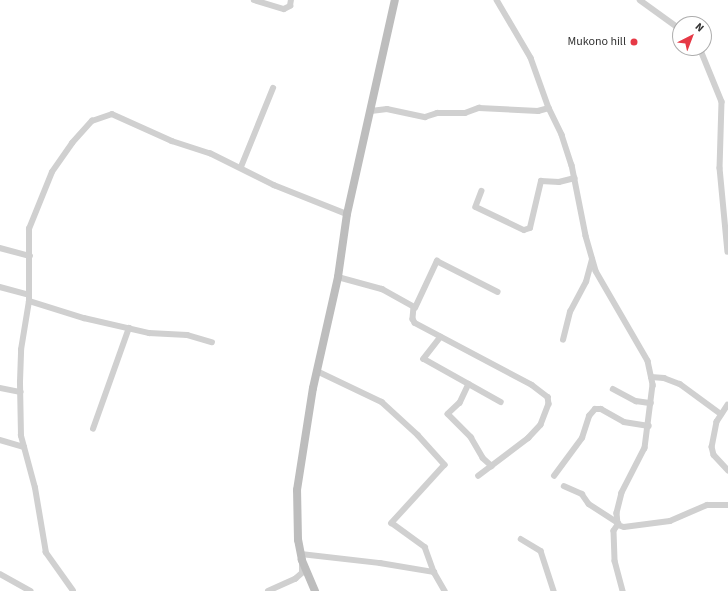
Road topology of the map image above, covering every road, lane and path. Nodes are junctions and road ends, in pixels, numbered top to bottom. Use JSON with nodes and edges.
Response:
{"nodes":[{"id":1,"x":254,"y":0,"type":"edge"},
{"id":2,"x":291,"y":0,"type":"edge"},
{"id":3,"x":395,"y":0,"type":"edge"},
{"id":4,"x":496,"y":0,"type":"edge"},
{"id":5,"x":640,"y":0,"type":"edge"},
{"id":6,"x":672,"y":23,"type":"edge"},
{"id":7,"x":703,"y":56,"type":"edge"},
{"id":8,"x":273,"y":88,"type":"dead end"},
{"id":9,"x":549,"y":108,"type":"junction"},
{"id":10,"x":371,"y":111,"type":"junction"},
{"id":11,"x":241,"y":167,"type":"junction"},
{"id":12,"x":575,"y":178,"type":"junction"},
{"id":13,"x":482,"y":191,"type":"dead end"},
{"id":14,"x":347,"y":214,"type":"junction"},
{"id":15,"x":0,"y":248,"type":"edge"},
{"id":16,"x":728,"y":252,"type":"edge"},
{"id":17,"x":30,"y":256,"type":"junction"},
{"id":18,"x":592,"y":260,"type":"junction"},
{"id":19,"x":338,"y":277,"type":"junction"},
{"id":20,"x":0,"y":287,"type":"edge"},
{"id":21,"x":498,"y":292,"type":"dead end"},
{"id":22,"x":29,"y":298,"type":"junction"},
{"id":23,"x":415,"y":308,"type":"junction"},
{"id":24,"x":129,"y":328,"type":"junction"},
{"id":25,"x":441,"y":337,"type":"junction"},
{"id":26,"x":563,"y":340,"type":"dead end"},
{"id":27,"x":212,"y":342,"type":"dead end"},
{"id":28,"x":317,"y":371,"type":"junction"},
{"id":29,"x":651,"y":377,"type":"junction"},
{"id":30,"x":469,"y":384,"type":"junction"},
{"id":31,"x":0,"y":388,"type":"edge"},
{"id":32,"x":613,"y":389,"type":"dead end"},
{"id":33,"x":21,"y":392,"type":"junction"},
{"id":34,"x":501,"y":402,"type":"dead end"},
{"id":35,"x":651,"y":403,"type":"junction"},
{"id":36,"x":728,"y":405,"type":"edge"},
{"id":37,"x":721,"y":414,"type":"junction"},
{"id":38,"x":649,"y":426,"type":"junction"},
{"id":39,"x":93,"y":429,"type":"dead end"},
{"id":40,"x":0,"y":440,"type":"edge"},
{"id":41,"x":24,"y":446,"type":"junction"},
{"id":42,"x":492,"y":466,"type":"junction"},
{"id":43,"x":728,"y":470,"type":"edge"},
{"id":44,"x":480,"y":476,"type":"dead end"},
{"id":45,"x":554,"y":476,"type":"dead end"},
{"id":46,"x":564,"y":486,"type":"dead end"},
{"id":47,"x":728,"y":505,"type":"edge"},
{"id":48,"x":618,"y":524,"type":"junction"},
{"id":49,"x":521,"y":539,"type":"dead end"},
{"id":50,"x":302,"y":557,"type":"junction"},
{"id":51,"x":434,"y":572,"type":"junction"},
{"id":52,"x":0,"y":574,"type":"edge"},
{"id":53,"x":31,"y":591,"type":"edge"},
{"id":54,"x":73,"y":591,"type":"edge"},
{"id":55,"x":268,"y":591,"type":"edge"},
{"id":56,"x":315,"y":591,"type":"edge"},
{"id":57,"x":445,"y":591,"type":"edge"},
{"id":58,"x":554,"y":591,"type":"edge"},
{"id":59,"x":623,"y":591,"type":"edge"}],
"edges":[{"from":1,"to":2,"type":"street"},
{"from":3,"to":10,"type":"street"},
{"from":4,"to":9,"type":"street"},
{"from":5,"to":6,"type":"street"},
{"from":7,"to":16,"type":"street"},
{"from":8,"to":11,"type":"street"},
{"from":9,"to":10,"type":"street"},
{"from":9,"to":12,"type":"street"},
{"from":10,"to":14,"type":"street"},
{"from":11,"to":14,"type":"street"},
{"from":11,"to":17,"type":"street"},
{"from":12,"to":13,"type":"street"},
{"from":12,"to":18,"type":"street"},
{"from":14,"to":19,"type":"street"},
{"from":15,"to":17,"type":"street"},
{"from":17,"to":22,"type":"street"},
{"from":18,"to":26,"type":"street"},
{"from":18,"to":29,"type":"street"},
{"from":19,"to":23,"type":"street"},
{"from":19,"to":28,"type":"street"},
{"from":20,"to":22,"type":"street"},
{"from":21,"to":23,"type":"street"},
{"from":22,"to":24,"type":"street"},
{"from":22,"to":33,"type":"street"},
{"from":23,"to":25,"type":"street"},
{"from":24,"to":27,"type":"street"},
{"from":24,"to":39,"type":"street"},
{"from":25,"to":30,"type":"street"},
{"from":25,"to":42,"type":"street"},
{"from":28,"to":50,"type":"street"},
{"from":28,"to":51,"type":"street"},
{"from":29,"to":35,"type":"street"},
{"from":29,"to":37,"type":"street"},
{"from":30,"to":34,"type":"street"},
{"from":30,"to":42,"type":"street"},
{"from":31,"to":33,"type":"street"},
{"from":32,"to":35,"type":"street"},
{"from":33,"to":41,"type":"street"},
{"from":35,"to":38,"type":"street"},
{"from":36,"to":37,"type":"street"},
{"from":37,"to":43,"type":"street"},
{"from":38,"to":45,"type":"street"},
{"from":38,"to":48,"type":"street"},
{"from":40,"to":41,"type":"street"},
{"from":41,"to":54,"type":"street"},
{"from":42,"to":44,"type":"street"},
{"from":46,"to":48,"type":"street"},
{"from":47,"to":48,"type":"street"},
{"from":48,"to":59,"type":"street"},
{"from":49,"to":58,"type":"street"},
{"from":50,"to":51,"type":"street"},
{"from":50,"to":55,"type":"street"},
{"from":50,"to":56,"type":"street"},
{"from":51,"to":57,"type":"street"},
{"from":52,"to":53,"type":"street"}]}
